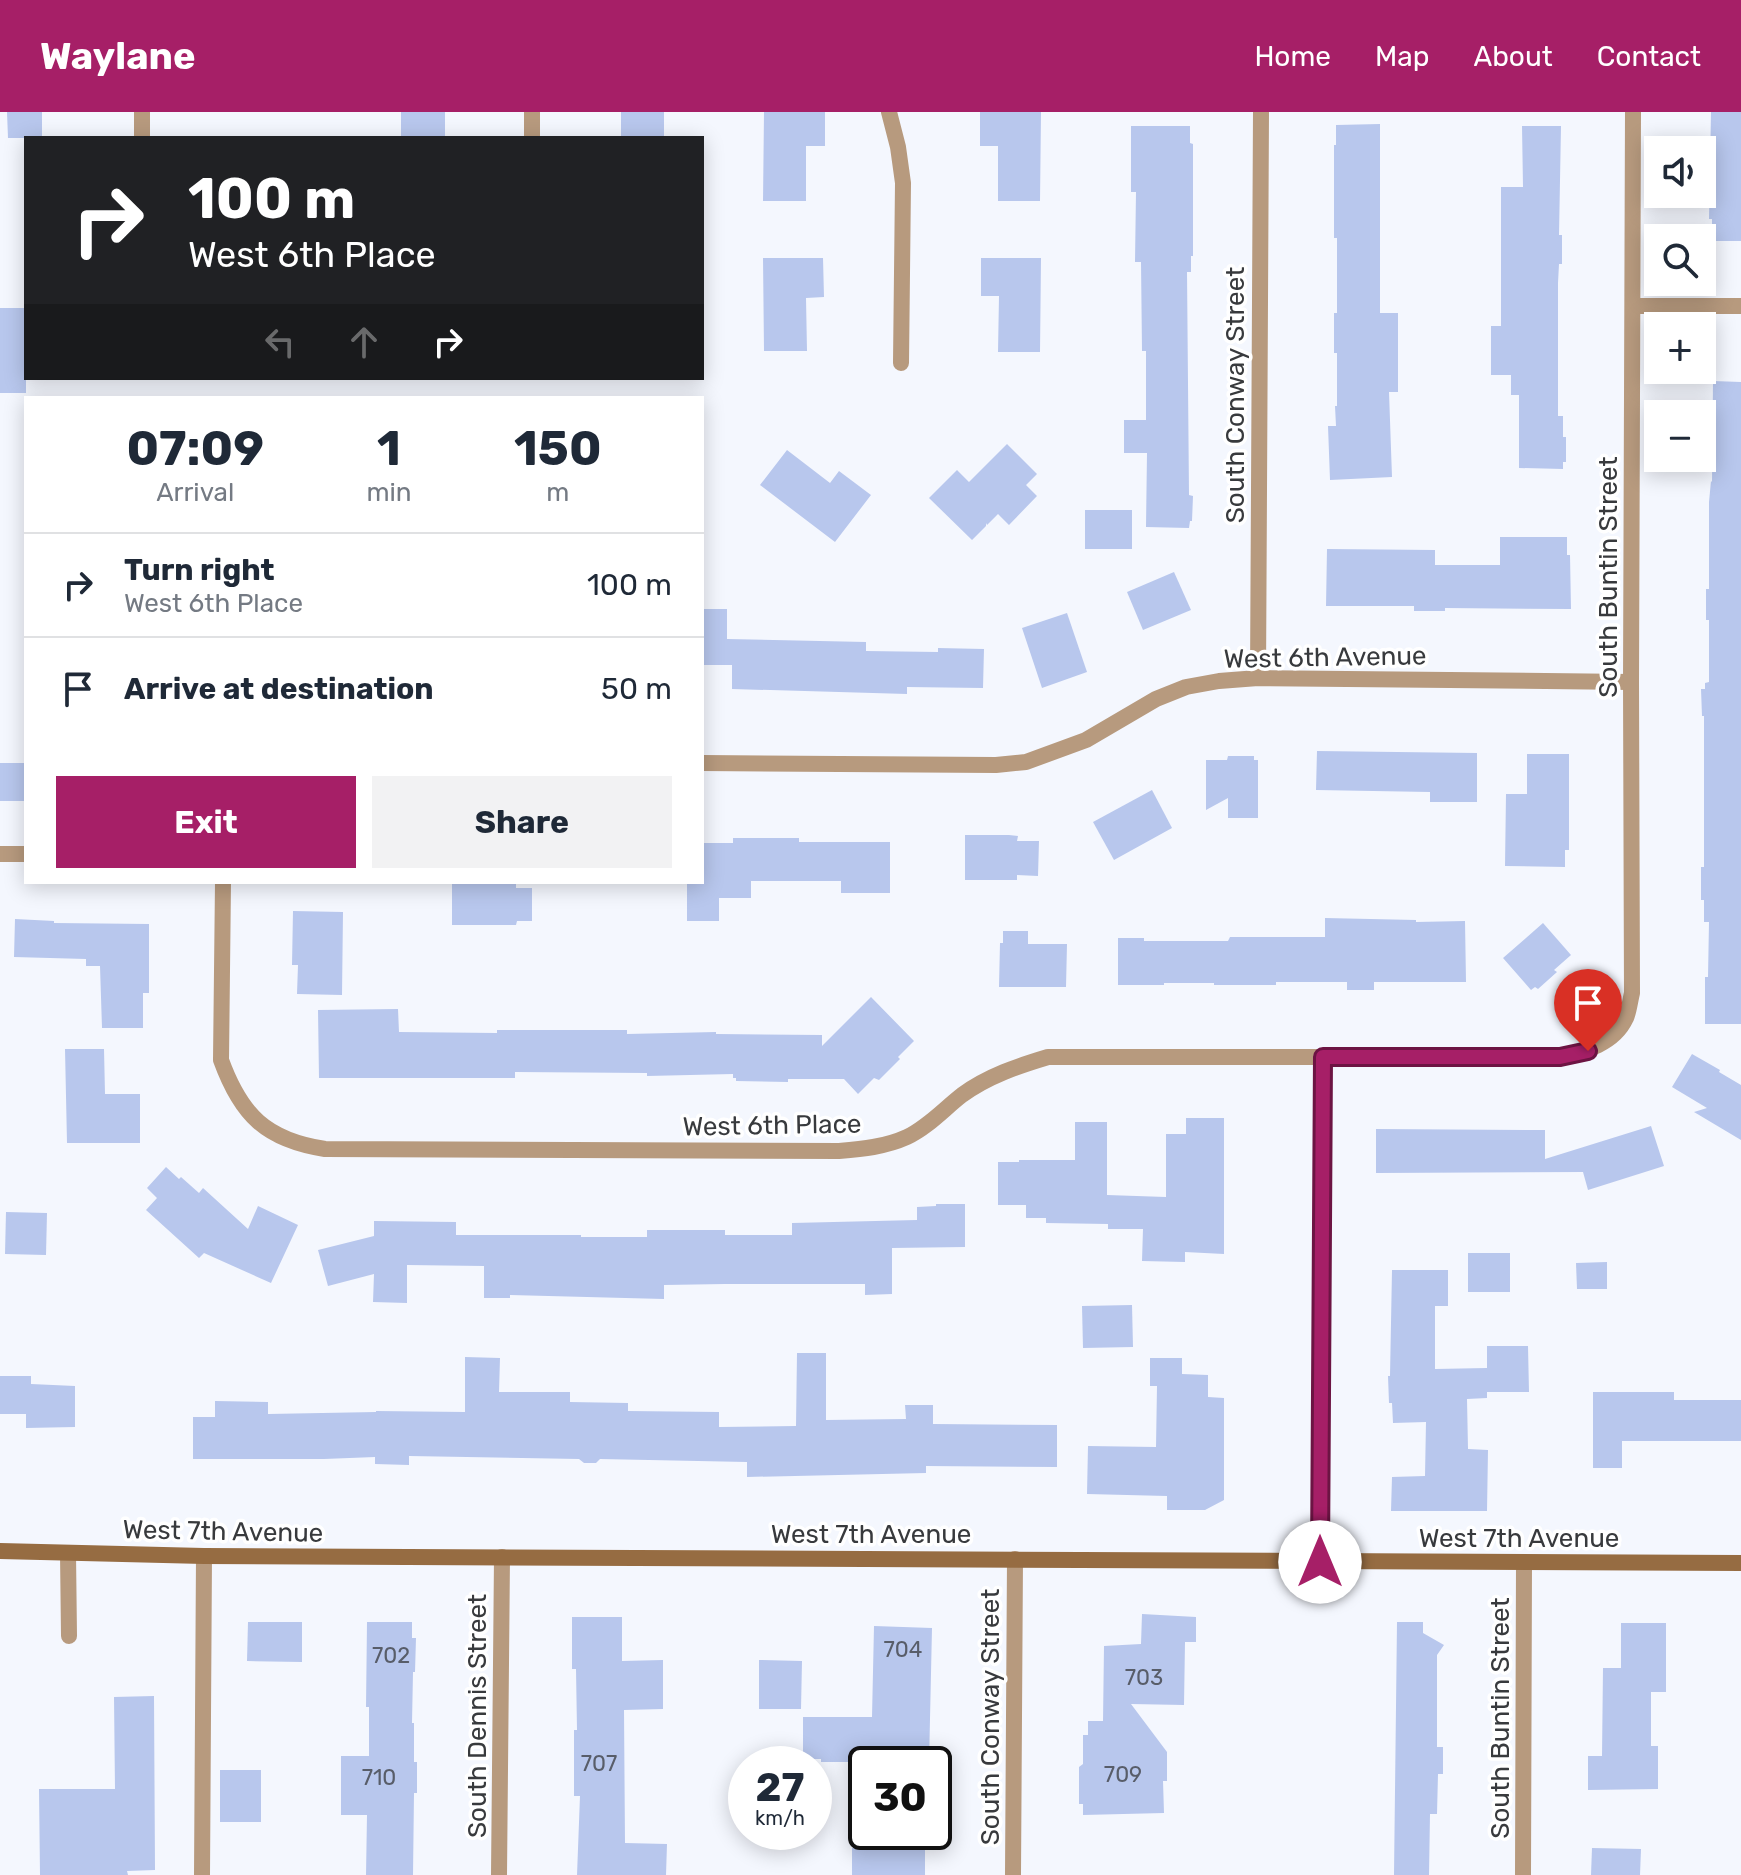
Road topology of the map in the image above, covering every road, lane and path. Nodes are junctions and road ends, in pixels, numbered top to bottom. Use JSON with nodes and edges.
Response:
{"nodes":[{"id":1,"x":142,"y":112,"type":"edge"},
{"id":2,"x":532,"y":112,"type":"edge"},
{"id":3,"x":889,"y":112,"type":"edge"},
{"id":4,"x":1261,"y":112,"type":"edge"},
{"id":5,"x":1633,"y":112,"type":"edge"},
{"id":6,"x":142,"y":136,"type":"edge"},
{"id":7,"x":532,"y":136,"type":"edge"},
{"id":8,"x":1633,"y":306,"type":"junction"},
{"id":9,"x":1741,"y":306,"type":"edge"},
{"id":10,"x":901,"y":363,"type":"dead end"},
{"id":11,"x":1258,"y":678,"type":"junction"},
{"id":12,"x":1631,"y":682,"type":"junction"},
{"id":13,"x":704,"y":763,"type":"edge"},
{"id":14,"x":0,"y":854,"type":"edge"},
{"id":15,"x":24,"y":854,"type":"edge"},
{"id":16,"x":223,"y":884,"type":"edge"},
{"id":17,"x":1612,"y":1037,"type":"joint"},
{"id":18,"x":1323,"y":1057,"type":"junction"},
{"id":19,"x":0,"y":1551,"type":"edge"},
{"id":20,"x":68,"y":1553,"type":"junction"},
{"id":21,"x":204,"y":1556,"type":"junction"},
{"id":22,"x":502,"y":1557,"type":"junction"},
{"id":23,"x":1015,"y":1559,"type":"junction"},
{"id":24,"x":1320,"y":1562,"type":"junction"},
{"id":25,"x":1524,"y":1562,"type":"junction"},
{"id":26,"x":1741,"y":1563,"type":"edge"},
{"id":27,"x":69,"y":1636,"type":"dead end"},
{"id":28,"x":202,"y":1875,"type":"edge"},
{"id":29,"x":499,"y":1875,"type":"edge"},
{"id":30,"x":1013,"y":1875,"type":"edge"},
{"id":31,"x":1523,"y":1875,"type":"edge"}],
"edges":[{"from":1,"to":6,"type":"street"},
{"from":2,"to":7,"type":"street"},
{"from":3,"to":10,"type":"street"},
{"from":4,"to":11,"type":"street","name":"South Conway Street"},
{"from":5,"to":8,"type":"street","name":"South Buntin Street"},
{"from":8,"to":9,"type":"street"},
{"from":8,"to":12,"type":"street","name":"South Buntin Street"},
{"from":11,"to":12,"type":"street","name":"West 6th Avenue"},
{"from":11,"to":13,"type":"street","name":"West 6th Avenue"},
{"from":12,"to":17,"type":"street","name":"South Buntin Street"},
{"from":14,"to":15,"type":"street"},
{"from":16,"to":18,"type":"street","name":"West 6th Place"},
{"from":17,"to":18,"type":"street","name":"West 6th Place"},
{"from":18,"to":24,"type":"street"},
{"from":19,"to":20,"type":"street","name":"West 7th Avenue"},
{"from":20,"to":21,"type":"street","name":"West 7th Avenue"},
{"from":20,"to":27,"type":"street"},
{"from":21,"to":22,"type":"street","name":"West 7th Avenue"},
{"from":21,"to":28,"type":"street"},
{"from":22,"to":23,"type":"street","name":"West 7th Avenue"},
{"from":22,"to":29,"type":"street","name":"South Dennis Street"},
{"from":23,"to":24,"type":"street","name":"West 7th Avenue"},
{"from":23,"to":30,"type":"street","name":"South Conway Street"},
{"from":24,"to":25,"type":"street","name":"West 7th Avenue"},
{"from":25,"to":26,"type":"street","name":"West 7th Avenue"},
{"from":25,"to":31,"type":"street","name":"South Buntin Street"}]}
